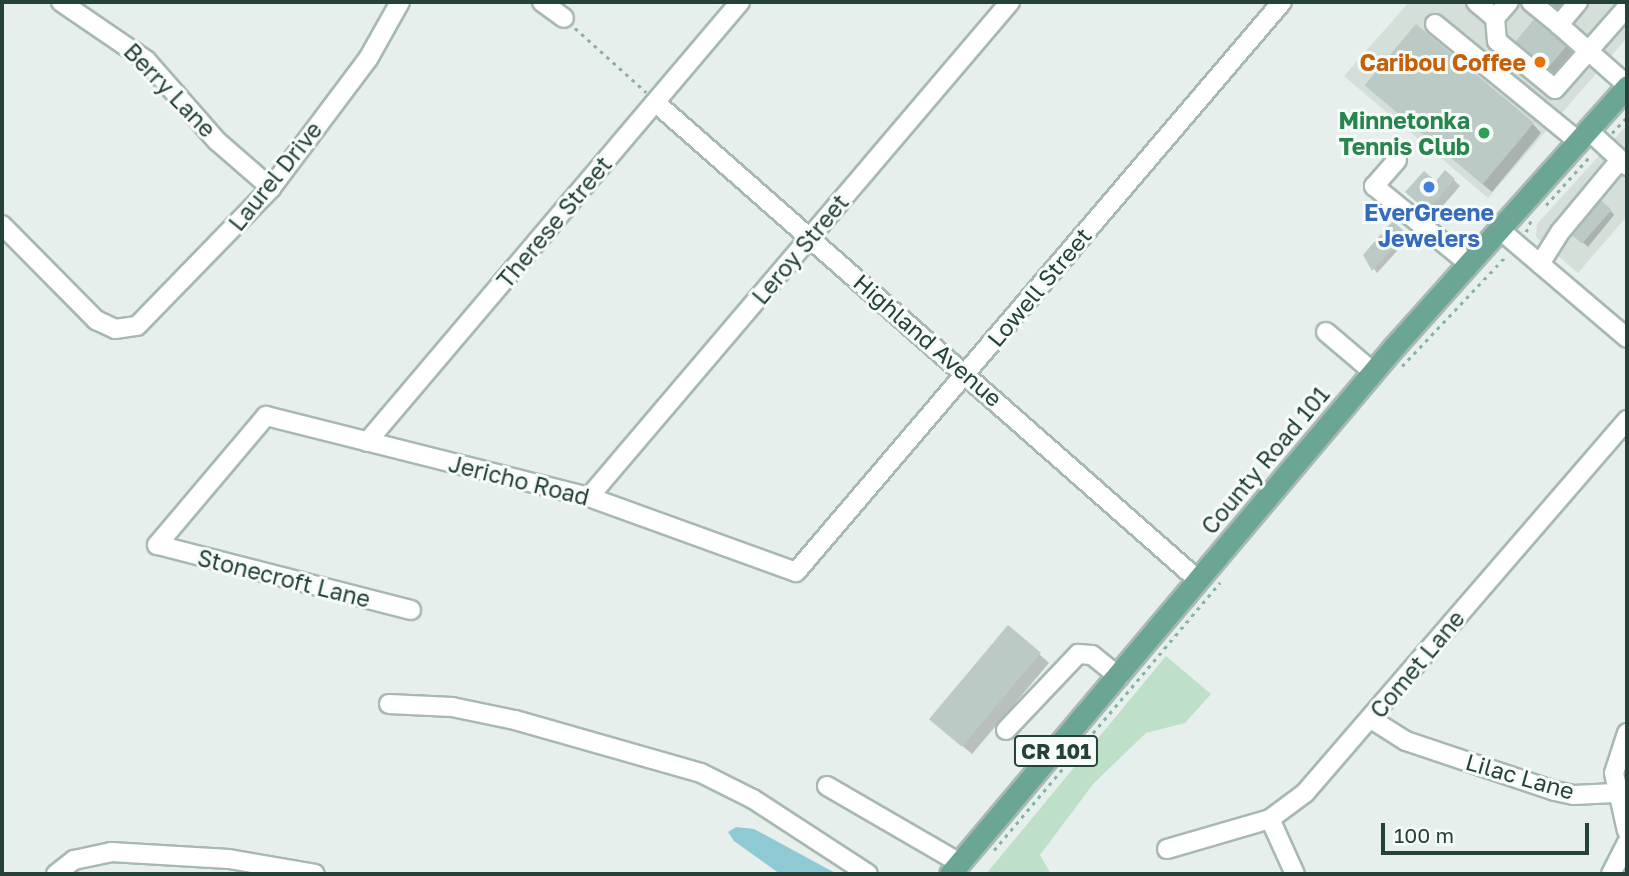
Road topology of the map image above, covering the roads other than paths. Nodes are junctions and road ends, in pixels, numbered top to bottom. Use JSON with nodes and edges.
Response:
{"nodes":[{"id":1,"x":61,"y":2,"type":"edge"},
{"id":2,"x":400,"y":2,"type":"edge"},
{"id":3,"x":542,"y":2,"type":"edge"},
{"id":4,"x":740,"y":2,"type":"edge"},
{"id":5,"x":1010,"y":2,"type":"edge"},
{"id":6,"x":1282,"y":2,"type":"edge"},
{"id":7,"x":1476,"y":2,"type":"edge"},
{"id":8,"x":1510,"y":2,"type":"edge"},
{"id":9,"x":1531,"y":2,"type":"edge"},
{"id":10,"x":1578,"y":2,"type":"edge"},
{"id":11,"x":1627,"y":7,"type":"edge"},
{"id":12,"x":564,"y":18,"type":"road end"},
{"id":13,"x":1495,"y":18,"type":"junction"},
{"id":14,"x":1435,"y":24,"type":"dead end"},
{"id":15,"x":1559,"y":25,"type":"junction"},
{"id":16,"x":1588,"y":51,"type":"junction"},
{"id":17,"x":1627,"y":85,"type":"edge"},
{"id":18,"x":655,"y":102,"type":"junction"},
{"id":19,"x":1589,"y":138,"type":"junction"},
{"id":20,"x":1397,"y":160,"type":"dead end"},
{"id":21,"x":1624,"y":163,"type":"edge"},
{"id":22,"x":271,"y":188,"type":"junction"},
{"id":23,"x":2,"y":225,"type":"edge"},
{"id":24,"x":1499,"y":229,"type":"junction"},
{"id":25,"x":810,"y":237,"type":"junction"},
{"id":26,"x":1468,"y":263,"type":"junction"},
{"id":27,"x":1541,"y":264,"type":"junction"},
{"id":28,"x":1326,"y":332,"type":"dead end"},
{"id":29,"x":1627,"y":338,"type":"edge"},
{"id":30,"x":1373,"y":372,"type":"junction"},
{"id":31,"x":966,"y":373,"type":"junction"},
{"id":32,"x":1627,"y":420,"type":"edge"},
{"id":33,"x":367,"y":442,"type":"junction"},
{"id":34,"x":589,"y":497,"type":"junction"},
{"id":35,"x":157,"y":545,"type":"joint"},
{"id":36,"x":796,"y":572,"type":"joint"},
{"id":37,"x":1199,"y":581,"type":"junction"},
{"id":38,"x":411,"y":610,"type":"dead end"},
{"id":39,"x":1119,"y":677,"type":"junction"},
{"id":40,"x":389,"y":704,"type":"dead end"},
{"id":41,"x":1371,"y":719,"type":"junction"},
{"id":42,"x":1006,"y":730,"type":"dead end"},
{"id":43,"x":1627,"y":733,"type":"edge"},
{"id":44,"x":827,"y":786,"type":"dead end"},
{"id":45,"x":1615,"y":793,"type":"junction"},
{"id":46,"x":1270,"y":819,"type":"junction"},
{"id":47,"x":1627,"y":831,"type":"edge"},
{"id":48,"x":1627,"y":842,"type":"edge"},
{"id":49,"x":1167,"y":849,"type":"dead end"},
{"id":50,"x":955,"y":868,"type":"edge"},
{"id":51,"x":56,"y":874,"type":"edge"},
{"id":52,"x":314,"y":874,"type":"edge"},
{"id":53,"x":868,"y":874,"type":"edge"},
{"id":54,"x":1294,"y":874,"type":"edge"},
{"id":55,"x":1611,"y":874,"type":"edge"}],
"edges":[{"from":1,"to":22,"type":"street","name":"Berry Lane"},
{"from":2,"to":22,"type":"street","name":"Laurel Drive"},
{"from":3,"to":12,"type":"street"},
{"from":4,"to":18,"type":"street","name":"Therese Street"},
{"from":5,"to":25,"type":"street","name":"Leroy Street"},
{"from":6,"to":31,"type":"street","name":"Lowell Street"},
{"from":7,"to":13,"type":"street"},
{"from":8,"to":13,"type":"street"},
{"from":9,"to":15,"type":"street"},
{"from":10,"to":15,"type":"street"},
{"from":11,"to":16,"type":"street"},
{"from":13,"to":16,"type":"street"},
{"from":14,"to":19,"type":"street"},
{"from":15,"to":16,"type":"street"},
{"from":16,"to":17,"type":"street"},
{"from":17,"to":19,"type":"main road","name":"County Road 101","number":"CR 101"},
{"from":18,"to":25,"type":"street","name":"Highland Avenue"},
{"from":18,"to":33,"type":"street","name":"Therese Street"},
{"from":19,"to":21,"type":"street"},
{"from":19,"to":24,"type":"main road","name":"County Road 101","number":"CR 101"},
{"from":20,"to":26,"type":"street"},
{"from":21,"to":27,"type":"street"},
{"from":22,"to":23,"type":"street","name":"Laurel Drive"},
{"from":24,"to":26,"type":"main road","name":"County Road 101","number":"CR 101"},
{"from":24,"to":27,"type":"street"},
{"from":25,"to":31,"type":"street","name":"Highland Avenue"},
{"from":25,"to":34,"type":"street","name":"Leroy Street"},
{"from":26,"to":30,"type":"main road","name":"County Road 101","number":"CR 101"},
{"from":27,"to":29,"type":"street"},
{"from":28,"to":30,"type":"street"},
{"from":30,"to":37,"type":"main road","name":"County Road 101","number":"CR 101"},
{"from":31,"to":36,"type":"street","name":"Lowell Street"},
{"from":31,"to":37,"type":"street","name":"Highland Avenue"},
{"from":32,"to":41,"type":"street","name":"Comet Lane"},
{"from":33,"to":34,"type":"street","name":"Jericho Road"},
{"from":33,"to":35,"type":"street","name":"Jericho Road"},
{"from":34,"to":36,"type":"street","name":"Jericho Road"},
{"from":35,"to":38,"type":"street","name":"Stonecroft Lane"},
{"from":37,"to":39,"type":"main road","name":"County Road 101","number":"CR 101"},
{"from":39,"to":42,"type":"street"},
{"from":39,"to":50,"type":"main road","name":"County Road 101","number":"CR 101"},
{"from":40,"to":53,"type":"street"},
{"from":41,"to":45,"type":"street","name":"Lilac Lane"},
{"from":41,"to":46,"type":"street","name":"Comet Lane"},
{"from":43,"to":45,"type":"street"},
{"from":44,"to":50,"type":"street"},
{"from":45,"to":47,"type":"street"},
{"from":46,"to":49,"type":"street","name":"Comet Lane"},
{"from":46,"to":54,"type":"street"},
{"from":48,"to":55,"type":"street"},
{"from":51,"to":52,"type":"street"}]}
